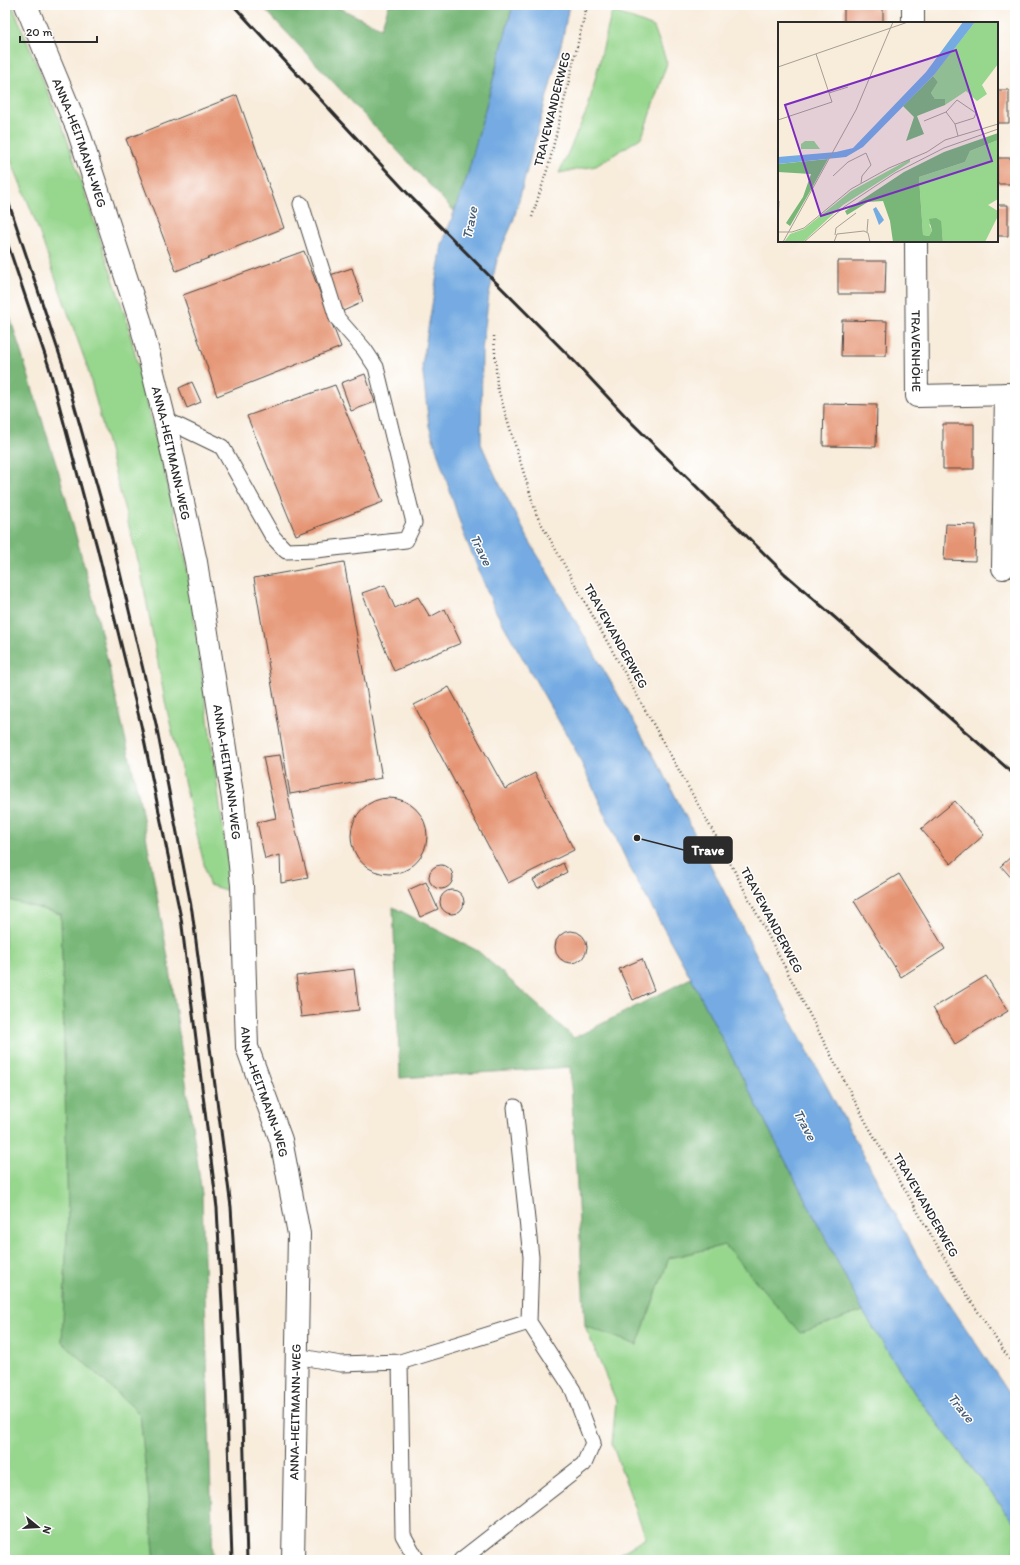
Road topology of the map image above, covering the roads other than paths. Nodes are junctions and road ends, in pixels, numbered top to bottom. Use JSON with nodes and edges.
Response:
{"nodes":[{"id":1,"x":26,"y":5,"type":"edge"},
{"id":2,"x":913,"y":5,"type":"edge"},
{"id":3,"x":913,"y":22,"type":"edge"},
{"id":4,"x":301,"y":204,"type":"dead end"},
{"id":5,"x":916,"y":242,"type":"edge"},
{"id":6,"x":1010,"y":394,"type":"edge"},
{"id":7,"x":164,"y":419,"type":"junction"},
{"id":8,"x":1003,"y":568,"type":"dead end"},
{"id":9,"x":515,"y":1107,"type":"dead end"},
{"id":10,"x":529,"y":1322,"type":"junction"},
{"id":11,"x":296,"y":1356,"type":"junction"},
{"id":12,"x":400,"y":1362,"type":"junction"},
{"id":13,"x":292,"y":1560,"type":"edge"},
{"id":14,"x":417,"y":1560,"type":"edge"},
{"id":15,"x":462,"y":1560,"type":"edge"}],
"edges":[{"from":1,"to":7,"type":"street","name":"ANNA-HEITMANN-WEG"},
{"from":2,"to":3,"type":"street"},
{"from":4,"to":7,"type":"lane"},
{"from":5,"to":6,"type":"street","name":"TRAVENHÖHE"},
{"from":6,"to":8,"type":"street","name":"TRAVENHÖHE"},
{"from":7,"to":11,"type":"street","name":"ANNA-HEITMANN-WEG"},
{"from":9,"to":10,"type":"lane"},
{"from":10,"to":12,"type":"lane"},
{"from":10,"to":15,"type":"lane"},
{"from":11,"to":12,"type":"lane"},
{"from":11,"to":13,"type":"street","name":"ANNA-HEITMANN-WEG"},
{"from":12,"to":14,"type":"lane"}]}
